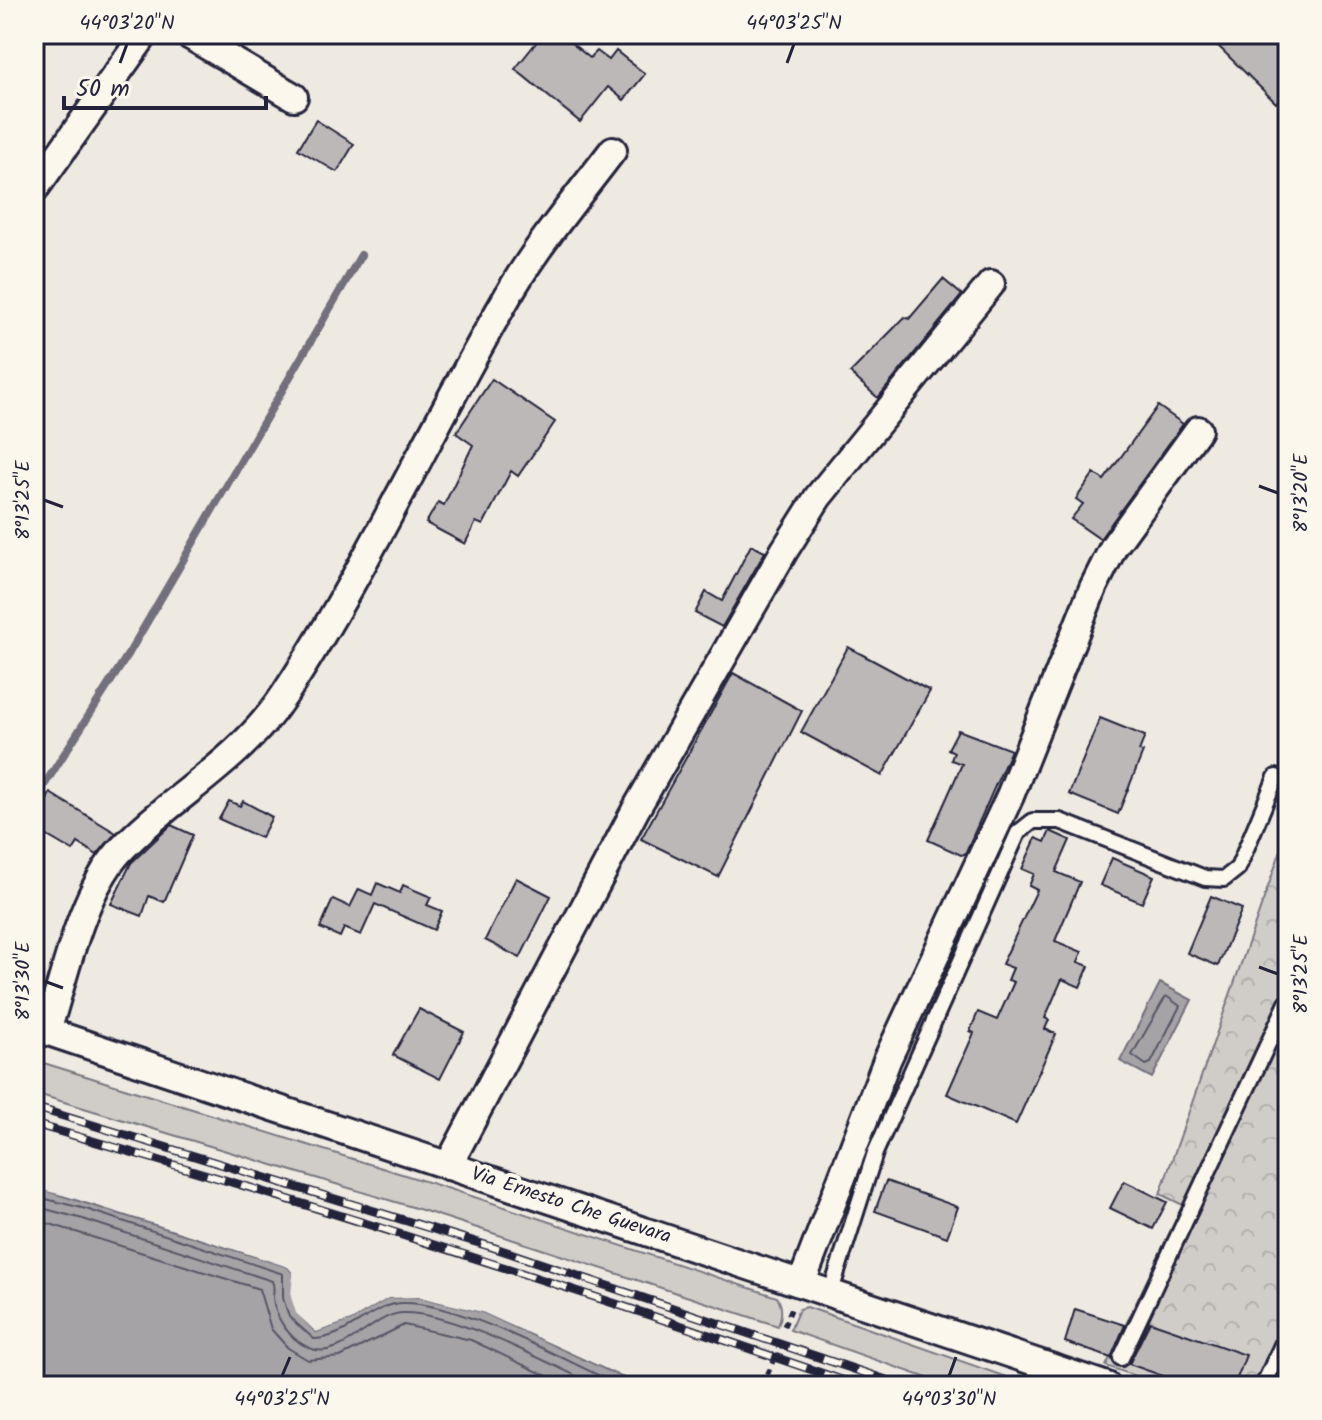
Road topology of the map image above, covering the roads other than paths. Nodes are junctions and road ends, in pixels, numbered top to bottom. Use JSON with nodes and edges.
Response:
{"nodes":[{"id":1,"x":145,"y":34,"type":"edge"},
{"id":2,"x":187,"y":34,"type":"edge"},
{"id":3,"x":294,"y":97,"type":"dead end"},
{"id":4,"x":613,"y":150,"type":"dead end"},
{"id":5,"x":34,"y":190,"type":"edge"},
{"id":6,"x":991,"y":284,"type":"dead end"},
{"id":7,"x":1198,"y":430,"type":"dead end"},
{"id":8,"x":1276,"y":777,"type":"dead end"},
{"id":9,"x":1288,"y":1001,"type":"edge"},
{"id":10,"x":40,"y":1029,"type":"edge"},
{"id":11,"x":448,"y":1166,"type":"junction"},
{"id":12,"x":802,"y":1282,"type":"junction"},
{"id":13,"x":831,"y":1291,"type":"junction"},
{"id":14,"x":1288,"y":1332,"type":"edge"},
{"id":15,"x":1121,"y":1358,"type":"dead end"},
{"id":16,"x":1107,"y":1386,"type":"edge"},
{"id":17,"x":1263,"y":1386,"type":"edge"}],
"edges":[{"from":1,"to":5,"type":"street"},
{"from":2,"to":3,"type":"street"},
{"from":4,"to":10,"type":"street"},
{"from":6,"to":11,"type":"street"},
{"from":7,"to":12,"type":"street"},
{"from":8,"to":13,"type":"lane"},
{"from":9,"to":15,"type":"lane"},
{"from":10,"to":11,"type":"street","name":"Via Ernesto Che Guevara"},
{"from":11,"to":12,"type":"street","name":"Via Ernesto Che Guevara"},
{"from":12,"to":13,"type":"street","name":"Via Ernesto Che Guevara"},
{"from":13,"to":16,"type":"street","name":"Via Ernesto Che Guevara"},
{"from":14,"to":17,"type":"lane"}]}
